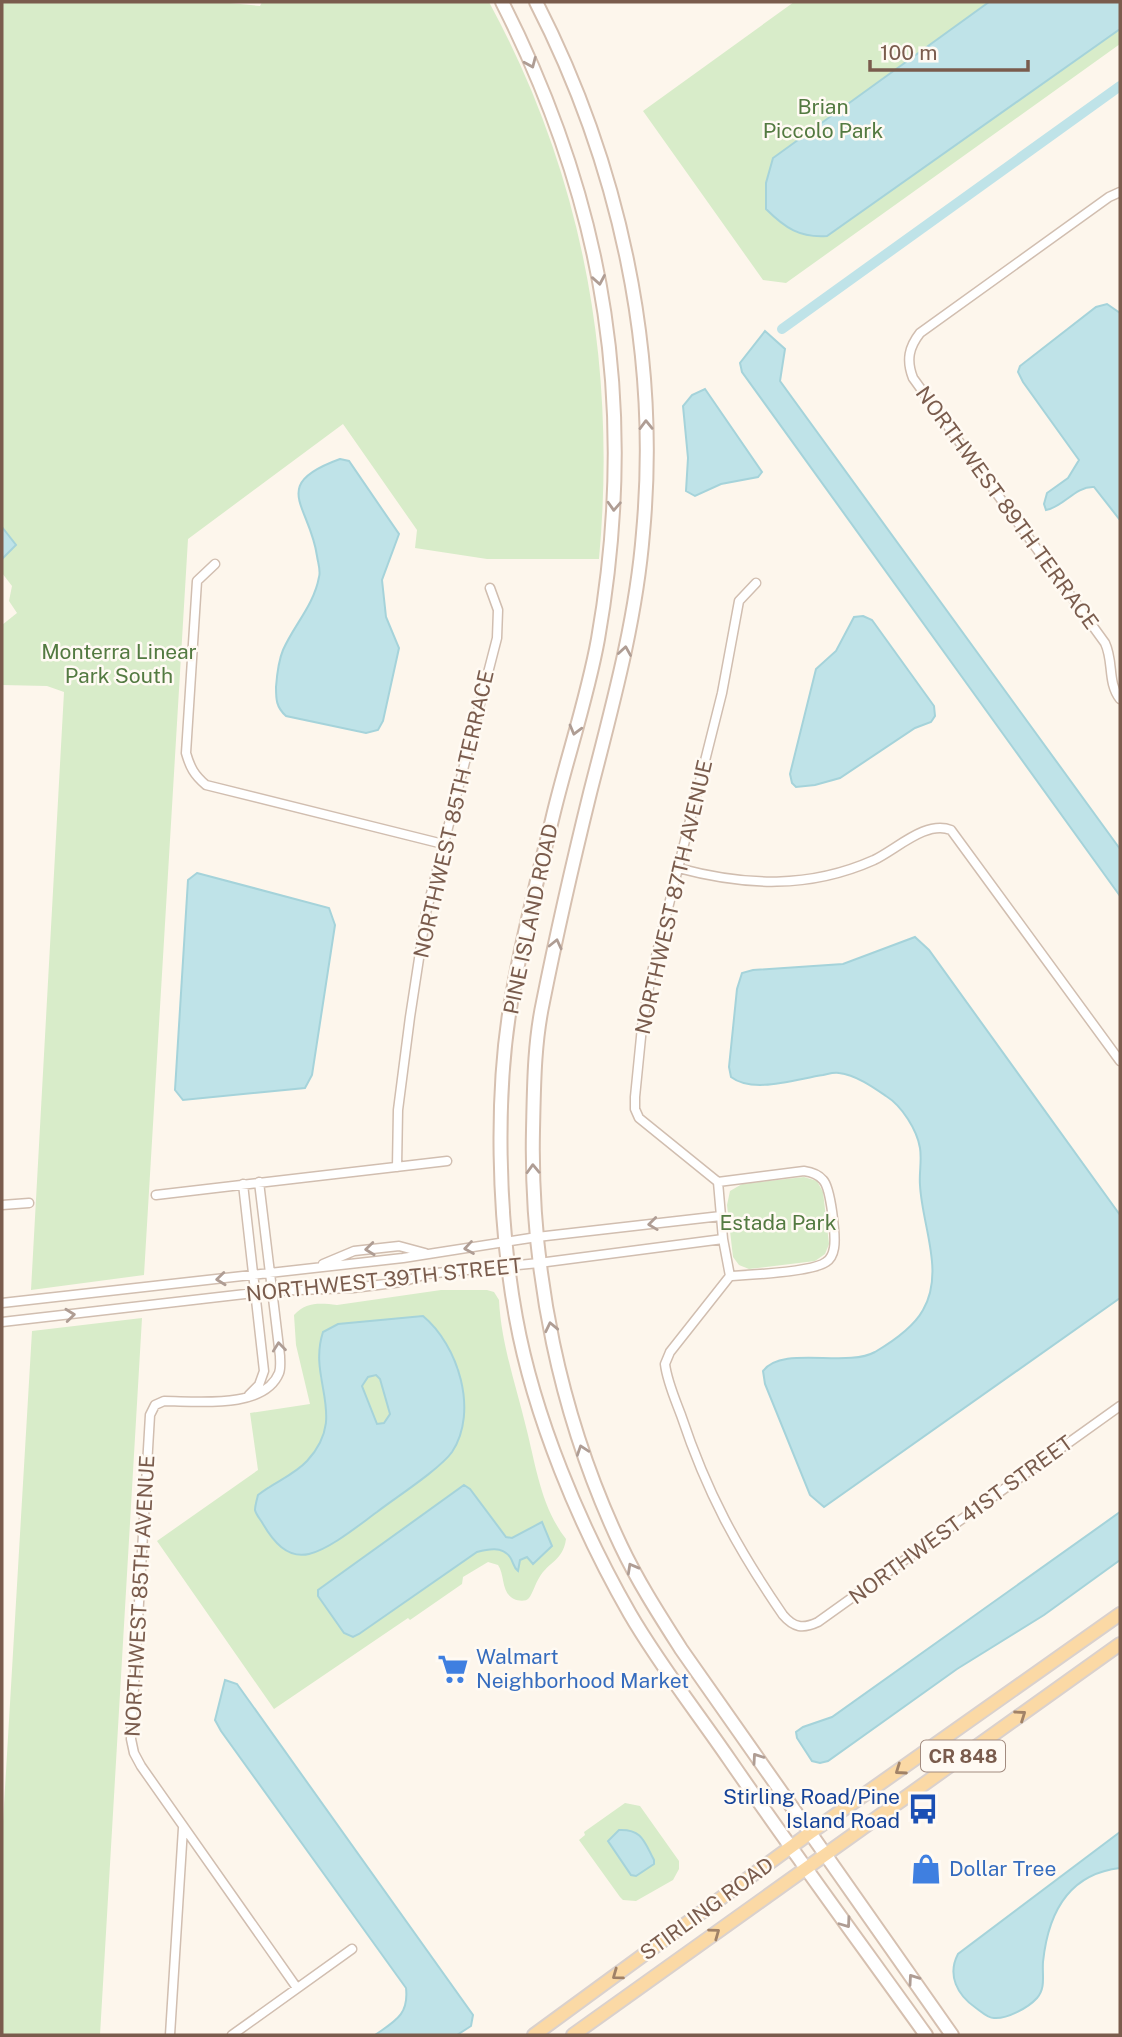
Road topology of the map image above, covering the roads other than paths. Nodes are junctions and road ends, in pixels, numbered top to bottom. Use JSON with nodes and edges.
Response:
{"nodes":[{"id":1,"x":502,"y":2,"type":"edge"},
{"id":2,"x":536,"y":2,"type":"edge"},
{"id":3,"x":1120,"y":192,"type":"edge"},
{"id":4,"x":215,"y":564,"type":"dead end"},
{"id":5,"x":756,"y":583,"type":"dead end"},
{"id":6,"x":490,"y":588,"type":"dead end"},
{"id":7,"x":1120,"y":699,"type":"edge"},
{"id":8,"x":943,"y":816,"type":"dead end"},
{"id":9,"x":940,"y":826,"type":"junction"},
{"id":10,"x":443,"y":844,"type":"junction"},
{"id":11,"x":678,"y":868,"type":"junction"},
{"id":12,"x":1120,"y":1061,"type":"edge"},
{"id":13,"x":447,"y":1161,"type":"dead end"},
{"id":14,"x":397,"y":1167,"type":"junction"},
{"id":15,"x":825,"y":1169,"type":"dead end"},
{"id":16,"x":819,"y":1176,"type":"junction"},
{"id":17,"x":259,"y":1182,"type":"junction"},
{"id":18,"x":718,"y":1182,"type":"junction"},
{"id":19,"x":243,"y":1184,"type":"junction"},
{"id":20,"x":156,"y":1195,"type":"dead end"},
{"id":21,"x":29,"y":1203,"type":"dead end"},
{"id":22,"x":2,"y":1205,"type":"edge"},
{"id":23,"x":721,"y":1216,"type":"junction"},
{"id":24,"x":537,"y":1237,"type":"junction"},
{"id":25,"x":723,"y":1239,"type":"junction"},
{"id":26,"x":506,"y":1242,"type":"junction"},
{"id":27,"x":539,"y":1263,"type":"junction"},
{"id":28,"x":510,"y":1266,"type":"junction"},
{"id":29,"x":270,"y":1274,"type":"junction"},
{"id":30,"x":254,"y":1275,"type":"junction"},
{"id":31,"x":730,"y":1276,"type":"junction"},
{"id":32,"x":272,"y":1291,"type":"junction"},
{"id":33,"x":256,"y":1294,"type":"junction"},
{"id":34,"x":2,"y":1303,"type":"edge"},
{"id":35,"x":2,"y":1322,"type":"edge"},
{"id":36,"x":247,"y":1397,"type":"junction"},
{"id":37,"x":1120,"y":1406,"type":"edge"},
{"id":38,"x":1120,"y":1614,"type":"edge"},
{"id":39,"x":800,"y":1627,"type":"junction"},
{"id":40,"x":798,"y":1637,"type":"dead end"},
{"id":41,"x":1120,"y":1644,"type":"edge"},
{"id":42,"x":183,"y":1828,"type":"junction"},
{"id":43,"x":810,"y":1833,"type":"junction"},
{"id":44,"x":791,"y":1848,"type":"junction"},
{"id":45,"x":825,"y":1855,"type":"junction"},
{"id":46,"x":806,"y":1868,"type":"junction"},
{"id":47,"x":352,"y":1949,"type":"dead end"},
{"id":48,"x":297,"y":1989,"type":"junction"},
{"id":49,"x":170,"y":2035,"type":"edge"},
{"id":50,"x":232,"y":2035,"type":"edge"},
{"id":51,"x":534,"y":2035,"type":"edge"},
{"id":52,"x":573,"y":2035,"type":"edge"},
{"id":53,"x":926,"y":2035,"type":"edge"},
{"id":54,"x":952,"y":2035,"type":"edge"}],
"edges":[{"from":1,"to":26,"type":"main road","name":"PINE ISLAND ROAD","one_way":true},
{"from":24,"to":2,"type":"main road","name":"PINE ISLAND ROAD","one_way":true},
{"from":3,"to":7,"type":"street","name":"NORTHWEST 89TH TERRACE"},
{"from":4,"to":10,"type":"street"},
{"from":5,"to":11,"type":"street","name":"NORTHWEST 87TH AVENUE"},
{"from":6,"to":10,"type":"street","name":"NORTHWEST 85TH TERRACE"},
{"from":8,"to":9,"type":"street"},
{"from":9,"to":11,"type":"street"},
{"from":9,"to":12,"type":"street"},
{"from":10,"to":14,"type":"street","name":"NORTHWEST 85TH TERRACE"},
{"from":11,"to":18,"type":"street","name":"NORTHWEST 87TH AVENUE"},
{"from":13,"to":14,"type":"street"},
{"from":14,"to":17,"type":"street"},
{"from":15,"to":16,"type":"street"},
{"from":16,"to":18,"type":"street"},
{"from":16,"to":31,"type":"street"},
{"from":17,"to":19,"type":"street"},
{"from":17,"to":29,"type":"street"},
{"from":18,"to":23,"type":"street"},
{"from":19,"to":20,"type":"street"},
{"from":19,"to":30,"type":"street"},
{"from":21,"to":22,"type":"street"},
{"from":23,"to":24,"type":"street","name":"NORTHWEST 39TH STREET","one_way":true},
{"from":23,"to":25,"type":"street"},
{"from":24,"to":26,"type":"street","name":"NORTHWEST 39TH STREET"},
{"from":24,"to":27,"type":"main road","name":"PINE ISLAND ROAD"},
{"from":25,"to":27,"type":"street","name":"NORTHWEST 39TH STREET"},
{"from":25,"to":31,"type":"street"},
{"from":26,"to":28,"type":"main road","name":"PINE ISLAND ROAD"},
{"from":26,"to":29,"type":"street","name":"NORTHWEST 39TH STREET","one_way":true},
{"from":27,"to":28,"type":"street","name":"NORTHWEST 39TH STREET"},
{"from":43,"to":27,"type":"main road","name":"PINE ISLAND ROAD","one_way":true},
{"from":28,"to":32,"type":"street","name":"NORTHWEST 39TH STREET"},
{"from":28,"to":44,"type":"main road","name":"PINE ISLAND ROAD"},
{"from":29,"to":30,"type":"street","name":"NORTHWEST 39TH STREET"},
{"from":29,"to":32,"type":"street"},
{"from":30,"to":33,"type":"street"},
{"from":30,"to":34,"type":"street","name":"NORTHWEST 39TH STREET","one_way":true},
{"from":31,"to":39,"type":"street"},
{"from":32,"to":33,"type":"street","name":"NORTHWEST 39TH STREET"},
{"from":36,"to":32,"type":"street","one_way":true},
{"from":35,"to":33,"type":"street","name":"NORTHWEST 39TH STREET","one_way":true},
{"from":33,"to":36,"type":"street"},
{"from":36,"to":42,"type":"street","name":"NORTHWEST 85TH AVENUE"},
{"from":37,"to":39,"type":"street","name":"NORTHWEST 41ST STREET"},
{"from":38,"to":43,"type":"main road","name":"STIRLING ROAD","number":"CR 848","one_way":true},
{"from":39,"to":40,"type":"street"},
{"from":45,"to":41,"type":"main road","name":"STIRLING ROAD","number":"CR 848","one_way":true},
{"from":42,"to":48,"type":"street","name":"NORTHWEST 85TH AVENUE"},
{"from":42,"to":49,"type":"street"},
{"from":43,"to":44,"type":"main road","name":"STIRLING ROAD","number":"CR 848"},
{"from":43,"to":45,"type":"main road","name":"PINE ISLAND ROAD"},
{"from":44,"to":46,"type":"main road","name":"PINE ISLAND ROAD"},
{"from":44,"to":51,"type":"main road","name":"STIRLING ROAD","number":"CR 848","one_way":true},
{"from":45,"to":46,"type":"main road","name":"STIRLING ROAD","number":"CR 848"},
{"from":54,"to":45,"type":"main road","name":"PINE ISLAND ROAD","one_way":true},
{"from":52,"to":46,"type":"main road","name":"STIRLING ROAD","number":"CR 848","one_way":true},
{"from":46,"to":53,"type":"main road","name":"PINE ISLAND ROAD","one_way":true},
{"from":47,"to":48,"type":"street"},
{"from":48,"to":50,"type":"street"}]}
